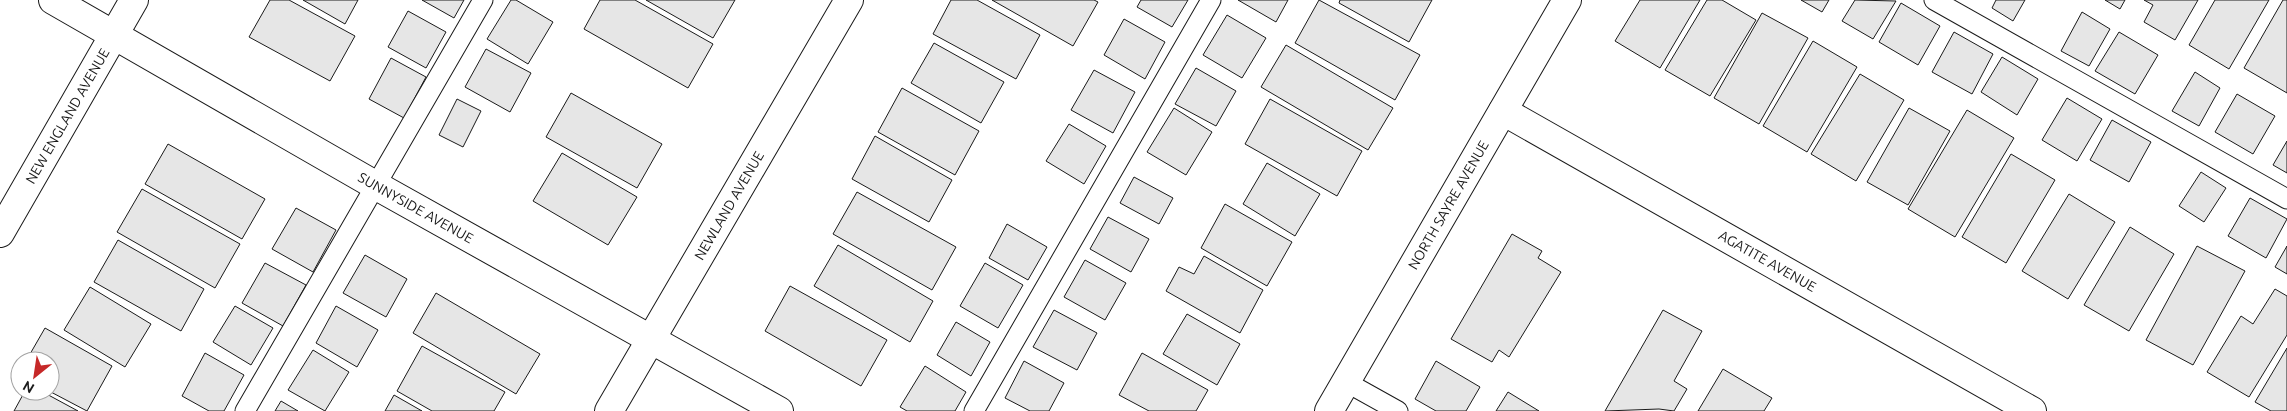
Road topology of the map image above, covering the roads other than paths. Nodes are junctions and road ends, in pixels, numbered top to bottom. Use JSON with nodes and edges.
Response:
{"nodes":[{"id":1,"x":53,"y":0,"type":"edge"},
{"id":2,"x":134,"y":0,"type":"edge"},
{"id":3,"x":483,"y":0,"type":"edge"},
{"id":4,"x":849,"y":0,"type":"edge"},
{"id":5,"x":1211,"y":0,"type":"edge"},
{"id":6,"x":1567,"y":0,"type":"edge"},
{"id":7,"x":1934,"y":0,"type":"edge"},
{"id":8,"x":114,"y":35,"type":"junction"},
{"id":9,"x":1503,"y":112,"type":"junction"},
{"id":10,"x":375,"y":185,"type":"junction"},
{"id":11,"x":2287,"y":199,"type":"edge"},
{"id":12,"x":0,"y":233,"type":"edge"},
{"id":13,"x":651,"y":339,"type":"junction"},
{"id":14,"x":1346,"y":382,"type":"junction"},
{"id":15,"x":245,"y":411,"type":"edge"},
{"id":16,"x":610,"y":411,"type":"edge"},
{"id":17,"x":780,"y":411,"type":"edge"},
{"id":18,"x":974,"y":411,"type":"edge"},
{"id":19,"x":1329,"y":411,"type":"edge"},
{"id":20,"x":1398,"y":411,"type":"edge"},
{"id":21,"x":2032,"y":411,"type":"edge"}],
"edges":[{"from":1,"to":8,"type":"street","name":"SUNNYSIDE AVENUE"},
{"from":2,"to":8,"type":"street","name":"NEW ENGLAND AVENUE"},
{"from":3,"to":10,"type":"lane"},
{"from":4,"to":13,"type":"street","name":"NEWLAND AVENUE"},
{"from":5,"to":18,"type":"lane"},
{"from":6,"to":9,"type":"street","name":"NORTH SAYRE AVENUE"},
{"from":7,"to":11,"type":"lane"},
{"from":8,"to":10,"type":"street","name":"SUNNYSIDE AVENUE"},
{"from":8,"to":12,"type":"street","name":"NEW ENGLAND AVENUE"},
{"from":9,"to":14,"type":"street","name":"NORTH SAYRE AVENUE"},
{"from":9,"to":21,"type":"street","name":"AGATITE AVENUE"},
{"from":10,"to":13,"type":"street","name":"SUNNYSIDE AVENUE"},
{"from":10,"to":15,"type":"lane"},
{"from":13,"to":16,"type":"street","name":"NEWLAND AVENUE"},
{"from":13,"to":17,"type":"street","name":"SUNNYSIDE AVENUE"},
{"from":14,"to":19,"type":"street","name":"NORTH SAYRE AVENUE"},
{"from":14,"to":20,"type":"lane"}]}
